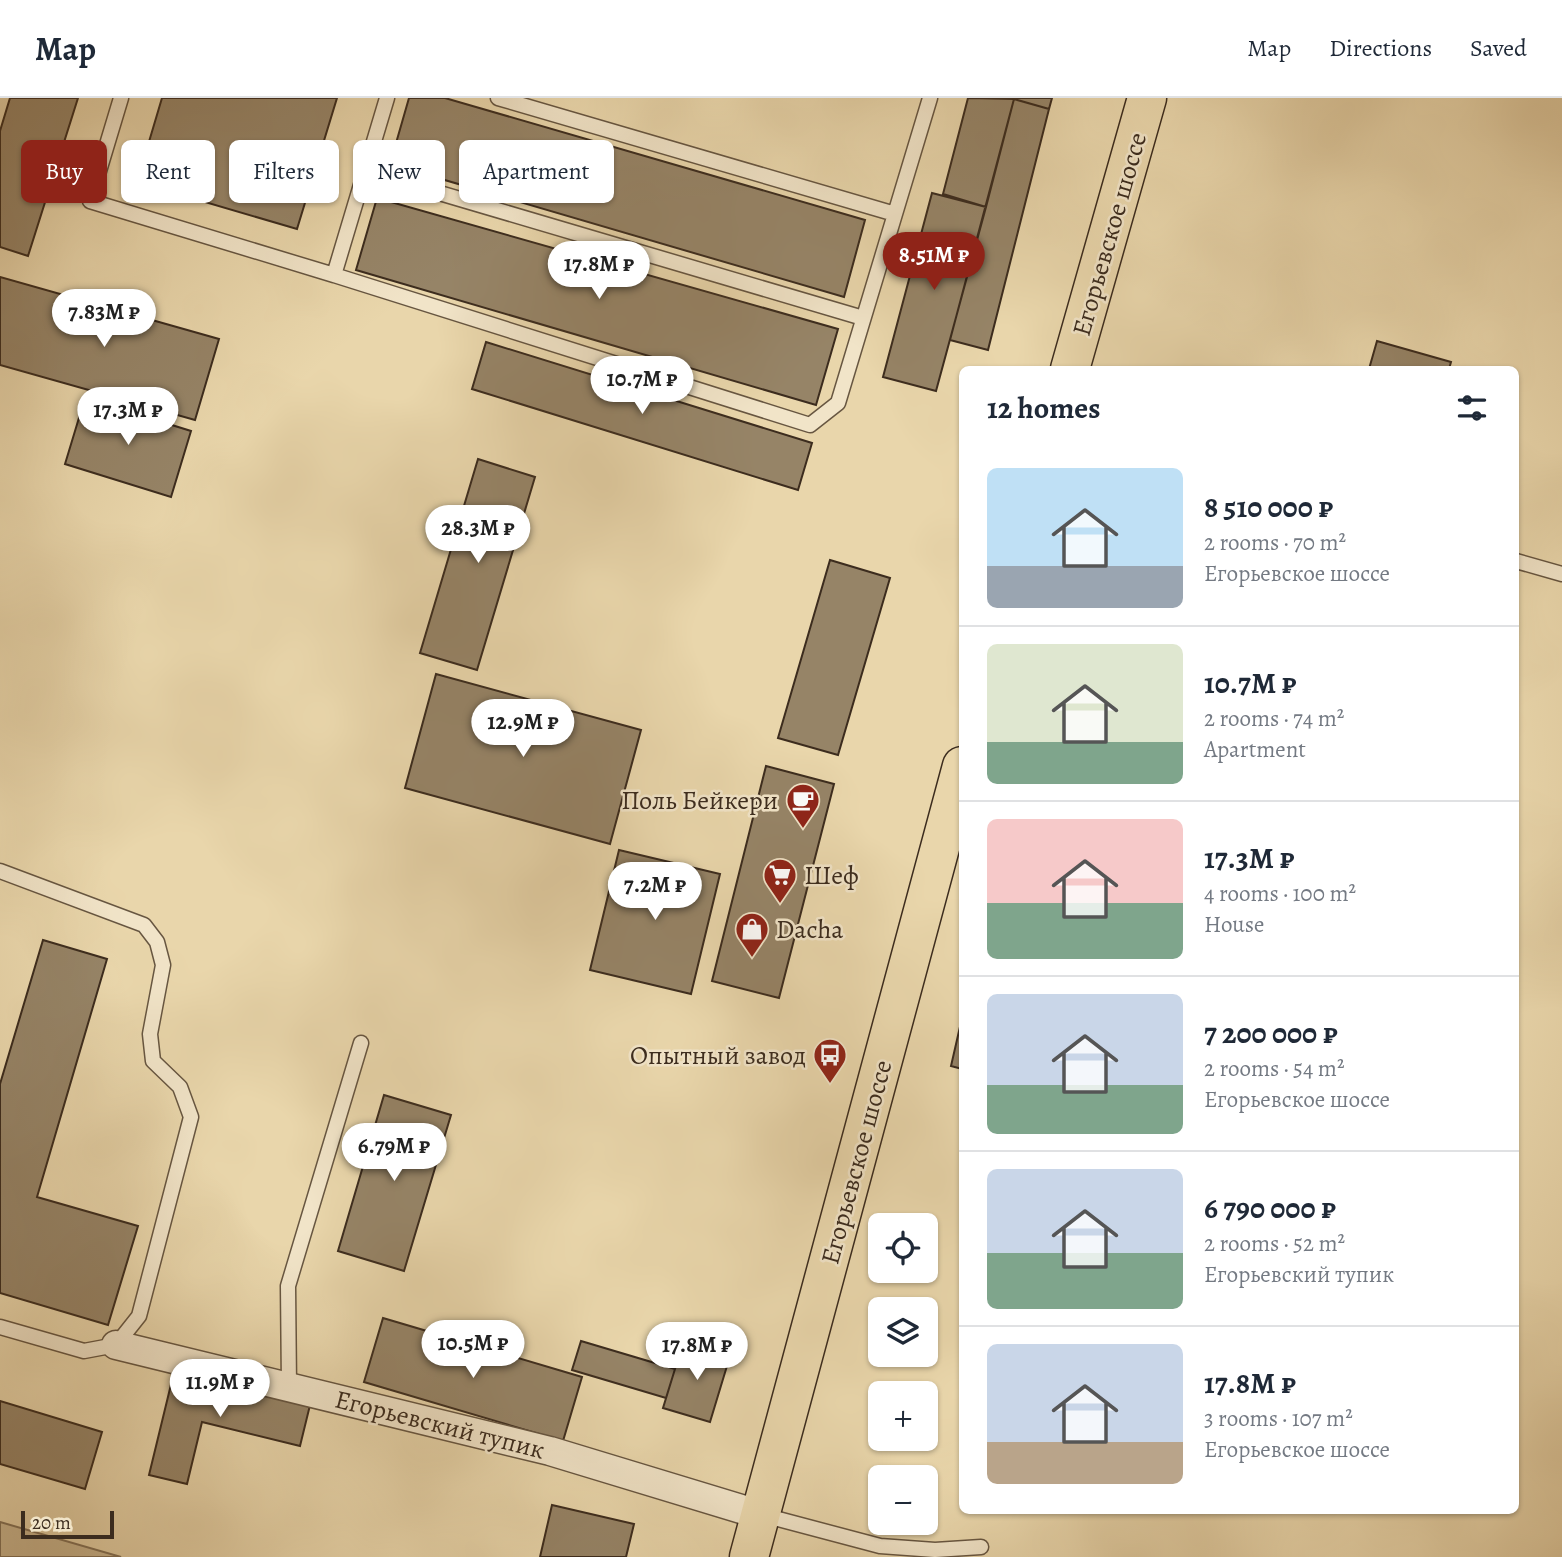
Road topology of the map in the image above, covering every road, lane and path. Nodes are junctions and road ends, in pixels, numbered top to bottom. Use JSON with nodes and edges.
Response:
{"nodes":[{"id":1,"x":121,"y":98,"type":"edge"},
{"id":2,"x":387,"y":98,"type":"edge"},
{"id":3,"x":498,"y":98,"type":"edge"},
{"id":4,"x":930,"y":98,"type":"edge"},
{"id":5,"x":1147,"y":98,"type":"edge"},
{"id":6,"x":374,"y":140,"type":"edge"},
{"id":7,"x":445,"y":195,"type":"edge"},
{"id":8,"x":355,"y":203,"type":"edge"},
{"id":9,"x":895,"y":214,"type":"junction"},
{"id":10,"x":334,"y":275,"type":"junction"},
{"id":11,"x":863,"y":318,"type":"junction"},
{"id":12,"x":1071,"y":366,"type":"edge"},
{"id":13,"x":1519,"y":562,"type":"edge"},
{"id":14,"x":1562,"y":574,"type":"edge"},
{"id":15,"x":959,"y":777,"type":"edge"},
{"id":16,"x":0,"y":871,"type":"edge"},
{"id":17,"x":361,"y":1042,"type":"dead end"},
{"id":18,"x":0,"y":1327,"type":"edge"},
{"id":19,"x":116,"y":1345,"type":"junction"},
{"id":20,"x":289,"y":1387,"type":"junction"},
{"id":21,"x":761,"y":1515,"type":"junction"},
{"id":22,"x":981,"y":1547,"type":"dead end"},
{"id":23,"x":749,"y":1557,"type":"edge"}],
"edges":[{"from":1,"to":10,"type":"lane"},
{"from":2,"to":6,"type":"lane"},
{"from":3,"to":9,"type":"lane"},
{"from":4,"to":9,"type":"lane"},
{"from":5,"to":12,"type":"main road","name":"Егорьевское шоссе"},
{"from":7,"to":11,"type":"lane"},
{"from":8,"to":10,"type":"lane"},
{"from":9,"to":11,"type":"lane"},
{"from":10,"to":11,"type":"lane"},
{"from":13,"to":14,"type":"lane"},
{"from":15,"to":21,"type":"main road","name":"Егорьевское шоссе"},
{"from":16,"to":19,"type":"lane"},
{"from":17,"to":20,"type":"lane"},
{"from":18,"to":19,"type":"lane"},
{"from":19,"to":20,"type":"street","name":"Егорьевский тупик"},
{"from":20,"to":21,"type":"street","name":"Егорьевский тупик"},
{"from":21,"to":22,"type":"lane"},
{"from":21,"to":23,"type":"main road","name":"Егорьевское шоссе"}]}
